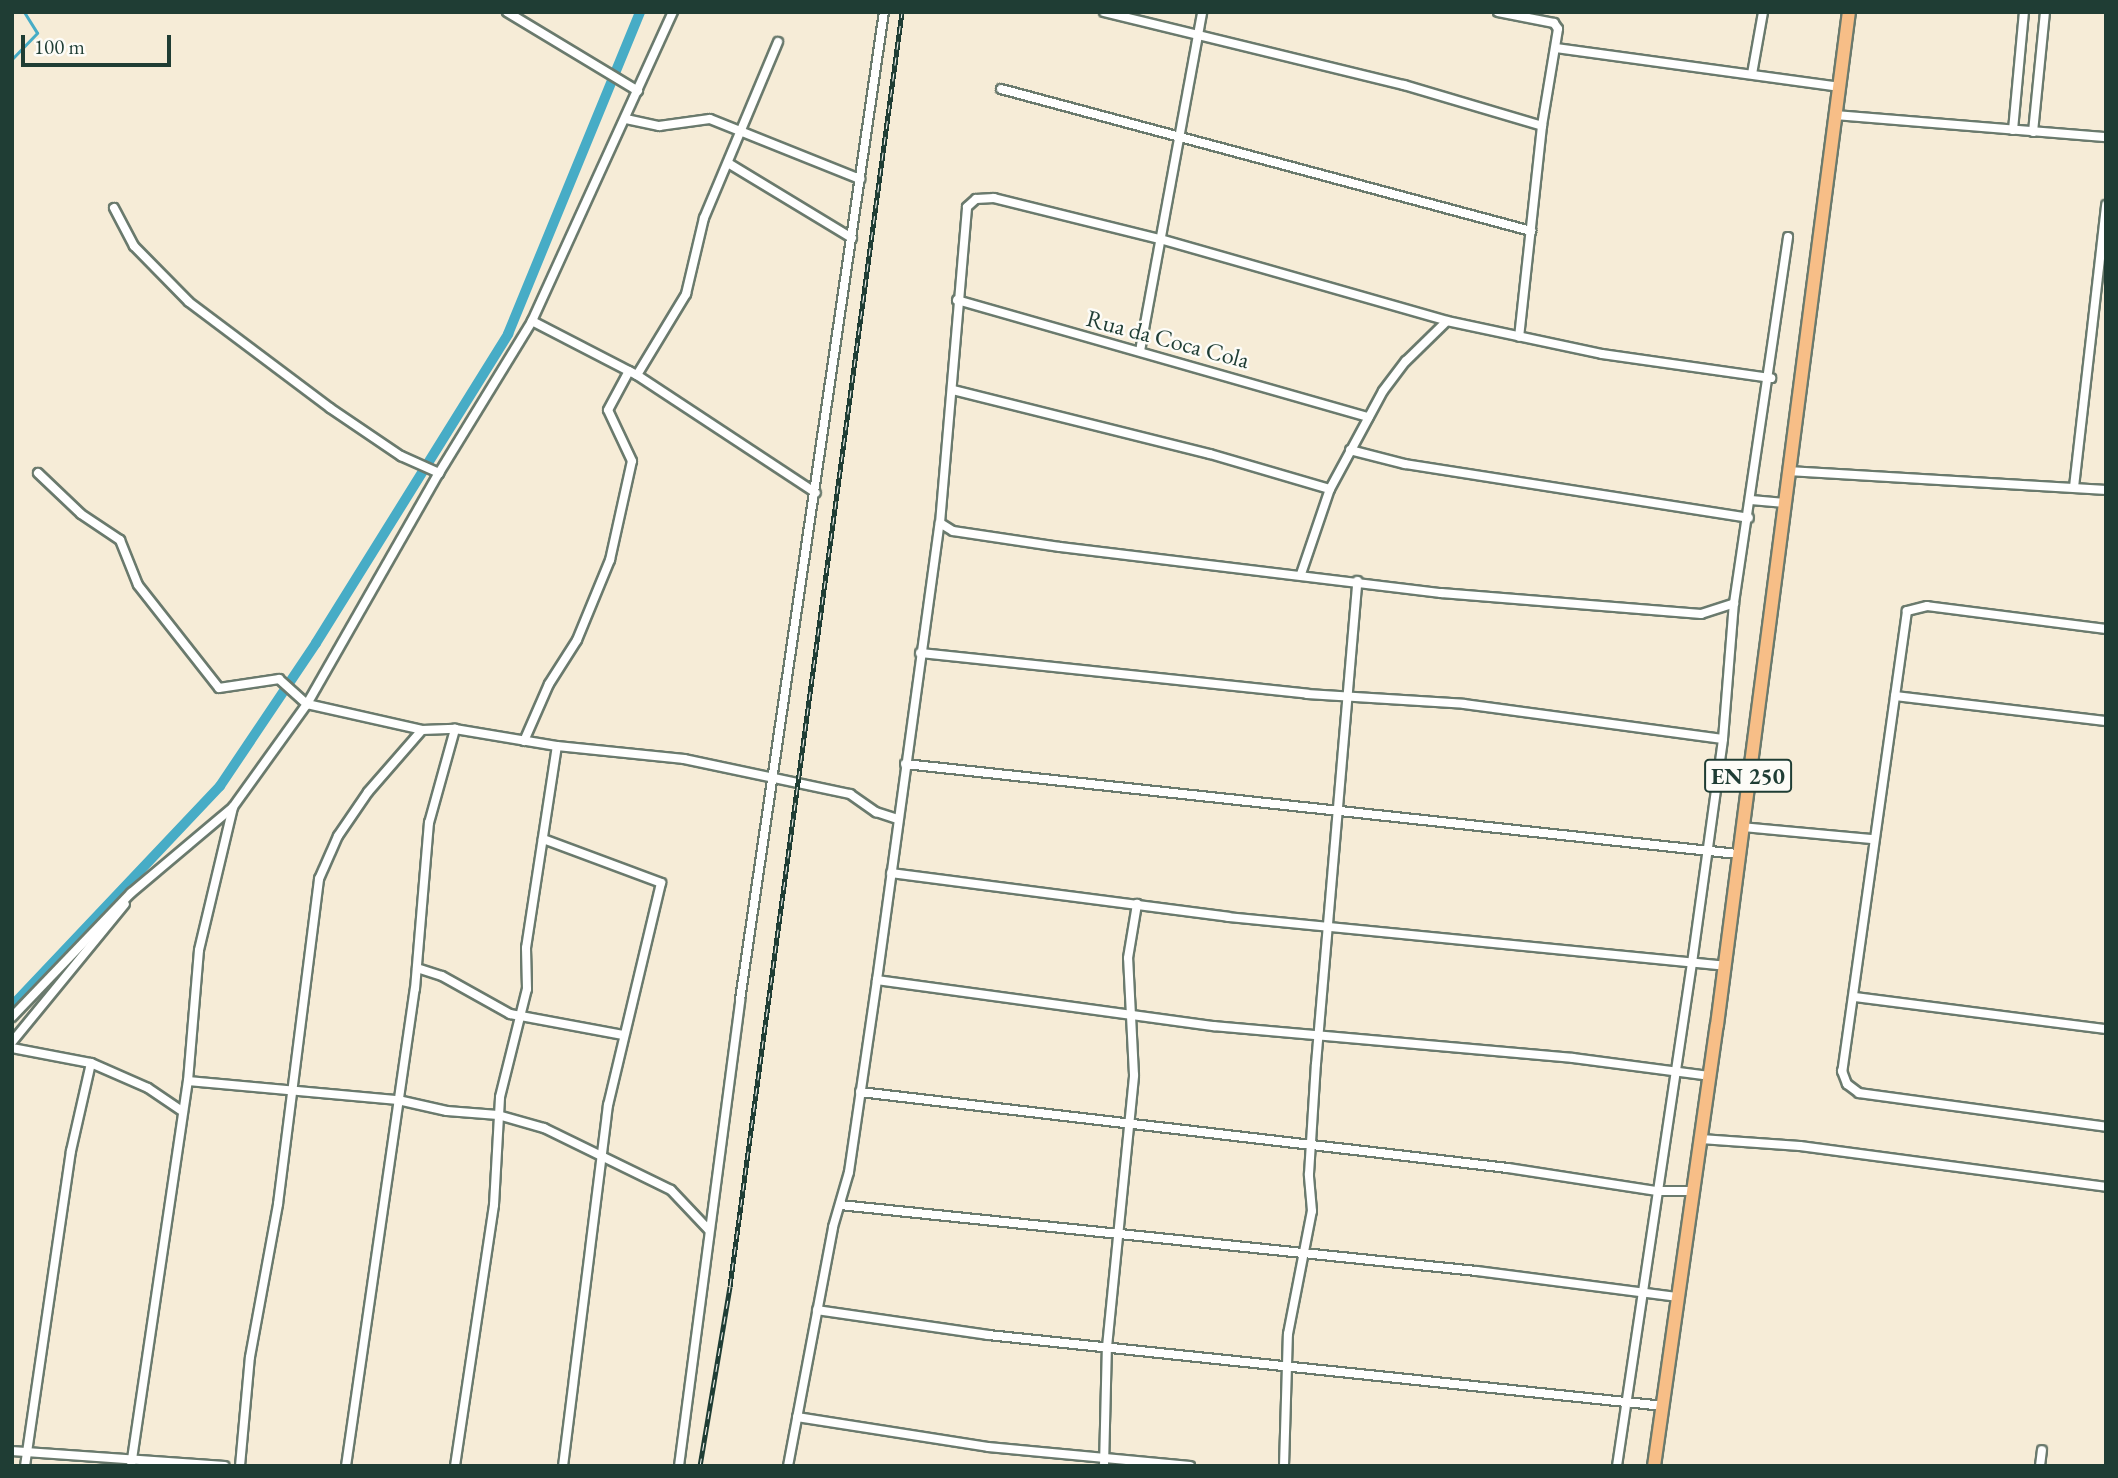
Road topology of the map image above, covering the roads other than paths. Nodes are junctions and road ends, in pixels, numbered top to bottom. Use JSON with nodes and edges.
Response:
{"nodes":[{"id":1,"x":507,"y":12,"type":"edge"},
{"id":2,"x":673,"y":12,"type":"edge"},
{"id":3,"x":884,"y":12,"type":"edge"},
{"id":4,"x":1104,"y":12,"type":"edge"},
{"id":5,"x":1202,"y":12,"type":"edge"},
{"id":6,"x":1498,"y":12,"type":"edge"},
{"id":7,"x":1763,"y":12,"type":"edge"},
{"id":8,"x":1849,"y":12,"type":"edge"},
{"id":9,"x":2024,"y":12,"type":"edge"},
{"id":10,"x":2045,"y":12,"type":"edge"},
{"id":11,"x":1198,"y":33,"type":"junction"},
{"id":12,"x":778,"y":42,"type":"dead end"},
{"id":13,"x":1556,"y":48,"type":"junction"},
{"id":14,"x":1752,"y":74,"type":"junction"},
{"id":15,"x":1840,"y":87,"type":"junction"},
{"id":16,"x":1001,"y":89,"type":"dead end"},
{"id":17,"x":638,"y":91,"type":"junction"},
{"id":18,"x":1836,"y":114,"type":"junction"},
{"id":19,"x":626,"y":119,"type":"junction"},
{"id":20,"x":1542,"y":125,"type":"junction"},
{"id":21,"x":2013,"y":130,"type":"junction"},
{"id":22,"x":743,"y":132,"type":"junction"},
{"id":23,"x":2034,"y":132,"type":"junction"},
{"id":24,"x":2106,"y":137,"type":"edge"},
{"id":25,"x":1177,"y":140,"type":"junction"},
{"id":26,"x":728,"y":163,"type":"junction"},
{"id":27,"x":860,"y":179,"type":"junction"},
{"id":28,"x":2106,"y":205,"type":"edge"},
{"id":29,"x":114,"y":208,"type":"dead end"},
{"id":30,"x":1531,"y":231,"type":"junction"},
{"id":31,"x":1788,"y":237,"type":"dead end"},
{"id":32,"x":852,"y":238,"type":"junction"},
{"id":33,"x":1160,"y":239,"type":"junction"},
{"id":34,"x":957,"y":300,"type":"junction"},
{"id":35,"x":532,"y":321,"type":"junction"},
{"id":36,"x":1447,"y":321,"type":"junction"},
{"id":37,"x":1519,"y":337,"type":"junction"},
{"id":38,"x":1140,"y":351,"type":"junction"},
{"id":39,"x":633,"y":373,"type":"junction"},
{"id":40,"x":1771,"y":378,"type":"junction"},
{"id":41,"x":953,"y":390,"type":"junction"},
{"id":42,"x":1369,"y":416,"type":"junction"},
{"id":43,"x":1350,"y":450,"type":"junction"},
{"id":44,"x":1788,"y":471,"type":"junction"},
{"id":45,"x":38,"y":473,"type":"dead end"},
{"id":46,"x":439,"y":473,"type":"junction"},
{"id":47,"x":2074,"y":487,"type":"junction"},
{"id":48,"x":1330,"y":489,"type":"junction"},
{"id":49,"x":2106,"y":490,"type":"edge"},
{"id":50,"x":817,"y":493,"type":"junction"},
{"id":51,"x":1751,"y":500,"type":"junction"},
{"id":52,"x":1785,"y":503,"type":"junction"},
{"id":53,"x":1749,"y":518,"type":"junction"},
{"id":54,"x":940,"y":523,"type":"junction"},
{"id":55,"x":1301,"y":574,"type":"junction"},
{"id":56,"x":1357,"y":582,"type":"junction"},
{"id":57,"x":1734,"y":603,"type":"junction"},
{"id":58,"x":2106,"y":629,"type":"edge"},
{"id":59,"x":920,"y":653,"type":"junction"},
{"id":60,"x":1347,"y":694,"type":"junction"},
{"id":61,"x":1895,"y":696,"type":"junction"},
{"id":62,"x":307,"y":704,"type":"junction"},
{"id":63,"x":2106,"y":721,"type":"edge"},
{"id":64,"x":455,"y":729,"type":"junction"},
{"id":65,"x":422,"y":730,"type":"junction"},
{"id":66,"x":1723,"y":739,"type":"junction"},
{"id":67,"x":524,"y":741,"type":"junction"},
{"id":68,"x":557,"y":747,"type":"junction"},
{"id":69,"x":905,"y":764,"type":"junction"},
{"id":70,"x":774,"y":779,"type":"junction"},
{"id":71,"x":233,"y":807,"type":"junction"},
{"id":72,"x":1339,"y":812,"type":"junction"},
{"id":73,"x":898,"y":819,"type":"junction"},
{"id":74,"x":1742,"y":827,"type":"junction"},
{"id":75,"x":543,"y":839,"type":"junction"},
{"id":76,"x":1872,"y":839,"type":"junction"},
{"id":77,"x":1708,"y":849,"type":"junction"},
{"id":78,"x":1738,"y":854,"type":"junction"},
{"id":79,"x":891,"y":873,"type":"junction"},
{"id":80,"x":131,"y":893,"type":"junction"},
{"id":81,"x":1137,"y":904,"type":"junction"},
{"id":82,"x":1330,"y":926,"type":"junction"},
{"id":83,"x":1692,"y":963,"type":"junction"},
{"id":84,"x":1724,"y":966,"type":"junction"},
{"id":85,"x":417,"y":968,"type":"junction"},
{"id":86,"x":877,"y":980,"type":"junction"},
{"id":87,"x":1855,"y":997,"type":"junction"},
{"id":88,"x":1129,"y":1013,"type":"junction"},
{"id":89,"x":13,"y":1015,"type":"edge"},
{"id":90,"x":522,"y":1017,"type":"junction"},
{"id":91,"x":2106,"y":1029,"type":"edge"},
{"id":92,"x":623,"y":1035,"type":"junction"},
{"id":93,"x":1319,"y":1036,"type":"junction"},
{"id":94,"x":12,"y":1042,"type":"edge"},
{"id":95,"x":12,"y":1048,"type":"edge"},
{"id":96,"x":91,"y":1063,"type":"junction"},
{"id":97,"x":1675,"y":1074,"type":"junction"},
{"id":98,"x":1709,"y":1076,"type":"junction"},
{"id":99,"x":188,"y":1081,"type":"junction"},
{"id":100,"x":292,"y":1090,"type":"junction"},
{"id":101,"x":860,"y":1092,"type":"junction"},
{"id":102,"x":398,"y":1100,"type":"junction"},
{"id":103,"x":181,"y":1111,"type":"junction"},
{"id":104,"x":498,"y":1115,"type":"junction"},
{"id":105,"x":1129,"y":1125,"type":"junction"},
{"id":106,"x":2106,"y":1127,"type":"edge"},
{"id":107,"x":1701,"y":1139,"type":"junction"},
{"id":108,"x":1311,"y":1147,"type":"junction"},
{"id":109,"x":601,"y":1153,"type":"junction"},
{"id":110,"x":2106,"y":1187,"type":"edge"},
{"id":111,"x":1657,"y":1191,"type":"junction"},
{"id":112,"x":1693,"y":1191,"type":"junction"},
{"id":113,"x":840,"y":1205,"type":"junction"},
{"id":114,"x":709,"y":1230,"type":"junction"},
{"id":115,"x":1118,"y":1236,"type":"junction"},
{"id":116,"x":1304,"y":1254,"type":"junction"},
{"id":117,"x":1642,"y":1293,"type":"junction"},
{"id":118,"x":1676,"y":1297,"type":"junction"},
{"id":119,"x":817,"y":1310,"type":"junction"},
{"id":120,"x":1107,"y":1347,"type":"junction"},
{"id":121,"x":1286,"y":1364,"type":"junction"},
{"id":122,"x":1627,"y":1402,"type":"junction"},
{"id":123,"x":1663,"y":1406,"type":"junction"},
{"id":124,"x":797,"y":1417,"type":"junction"},
{"id":125,"x":2042,"y":1450,"type":"dead end"},
{"id":126,"x":12,"y":1451,"type":"edge"},
{"id":127,"x":26,"y":1453,"type":"junction"},
{"id":128,"x":1104,"y":1455,"type":"junction"},
{"id":129,"x":131,"y":1461,"type":"edge"},
{"id":130,"x":25,"y":1466,"type":"edge"},
{"id":131,"x":224,"y":1466,"type":"edge"},
{"id":132,"x":240,"y":1466,"type":"edge"},
{"id":133,"x":346,"y":1466,"type":"edge"},
{"id":134,"x":455,"y":1466,"type":"edge"},
{"id":135,"x":563,"y":1466,"type":"edge"},
{"id":136,"x":679,"y":1466,"type":"edge"},
{"id":137,"x":788,"y":1466,"type":"edge"},
{"id":138,"x":1104,"y":1466,"type":"edge"},
{"id":139,"x":1190,"y":1466,"type":"edge"},
{"id":140,"x":1284,"y":1466,"type":"edge"},
{"id":141,"x":1617,"y":1466,"type":"edge"},
{"id":142,"x":1654,"y":1466,"type":"edge"},
{"id":143,"x":2040,"y":1466,"type":"edge"}],
"edges":[{"from":1,"to":17,"type":"street"},
{"from":2,"to":17,"type":"street"},
{"from":3,"to":27,"type":"street"},
{"from":4,"to":11,"type":"street"},
{"from":5,"to":11,"type":"street"},
{"from":6,"to":13,"type":"street"},
{"from":7,"to":14,"type":"street"},
{"from":8,"to":15,"type":"main road","number":"EN 250"},
{"from":9,"to":21,"type":"street"},
{"from":10,"to":23,"type":"street"},
{"from":11,"to":20,"type":"street"},
{"from":11,"to":25,"type":"street"},
{"from":12,"to":22,"type":"street"},
{"from":13,"to":14,"type":"street"},
{"from":13,"to":20,"type":"street"},
{"from":14,"to":15,"type":"street"},
{"from":15,"to":18,"type":"main road","number":"EN 250"},
{"from":16,"to":25,"type":"street"},
{"from":17,"to":19,"type":"street"},
{"from":18,"to":21,"type":"street"},
{"from":18,"to":44,"type":"main road","number":"EN 250"},
{"from":19,"to":22,"type":"street"},
{"from":19,"to":35,"type":"street"},
{"from":20,"to":30,"type":"street"},
{"from":21,"to":23,"type":"street"},
{"from":22,"to":26,"type":"street"},
{"from":22,"to":27,"type":"street"},
{"from":23,"to":24,"type":"street"},
{"from":25,"to":30,"type":"street"},
{"from":25,"to":33,"type":"street"},
{"from":26,"to":32,"type":"street"},
{"from":26,"to":39,"type":"street"},
{"from":27,"to":32,"type":"street"},
{"from":28,"to":47,"type":"street"},
{"from":29,"to":46,"type":"street"},
{"from":30,"to":37,"type":"street"},
{"from":31,"to":40,"type":"street"},
{"from":32,"to":50,"type":"street"},
{"from":33,"to":34,"type":"street"},
{"from":33,"to":36,"type":"street"},
{"from":33,"to":38,"type":"street"},
{"from":34,"to":38,"type":"street","name":"Rua da Coca Cola"},
{"from":34,"to":41,"type":"street"},
{"from":35,"to":39,"type":"street"},
{"from":35,"to":46,"type":"street"},
{"from":36,"to":37,"type":"street"},
{"from":36,"to":42,"type":"street"},
{"from":37,"to":40,"type":"street"},
{"from":38,"to":42,"type":"street","name":"Rua da Coca Cola"},
{"from":39,"to":50,"type":"street"},
{"from":39,"to":67,"type":"street"},
{"from":40,"to":51,"type":"street"},
{"from":41,"to":48,"type":"street"},
{"from":41,"to":54,"type":"street"},
{"from":42,"to":43,"type":"street"},
{"from":43,"to":48,"type":"street"},
{"from":43,"to":53,"type":"street"},
{"from":44,"to":47,"type":"street"},
{"from":44,"to":52,"type":"main road","number":"EN 250"},
{"from":45,"to":62,"type":"street"},
{"from":46,"to":62,"type":"street"},
{"from":47,"to":49,"type":"street"},
{"from":48,"to":55,"type":"street"},
{"from":50,"to":70,"type":"street"},
{"from":51,"to":52,"type":"street"},
{"from":51,"to":53,"type":"street"},
{"from":52,"to":74,"type":"main road","number":"EN 250"},
{"from":53,"to":57,"type":"street"},
{"from":54,"to":55,"type":"street"},
{"from":54,"to":59,"type":"street"},
{"from":55,"to":56,"type":"street"},
{"from":56,"to":57,"type":"street"},
{"from":56,"to":60,"type":"street"},
{"from":57,"to":66,"type":"street"},
{"from":58,"to":61,"type":"street"},
{"from":59,"to":60,"type":"street"},
{"from":59,"to":69,"type":"street"},
{"from":60,"to":66,"type":"street"},
{"from":60,"to":72,"type":"street"},
{"from":61,"to":63,"type":"street"},
{"from":61,"to":76,"type":"street"},
{"from":62,"to":65,"type":"street"},
{"from":62,"to":71,"type":"street"},
{"from":64,"to":65,"type":"street"},
{"from":64,"to":67,"type":"street"},
{"from":64,"to":85,"type":"street"},
{"from":65,"to":100,"type":"street"},
{"from":66,"to":77,"type":"street"},
{"from":67,"to":68,"type":"street"},
{"from":68,"to":70,"type":"street"},
{"from":68,"to":75,"type":"street"},
{"from":69,"to":72,"type":"street"},
{"from":69,"to":73,"type":"street"},
{"from":70,"to":73,"type":"street"},
{"from":70,"to":114,"type":"street"},
{"from":71,"to":80,"type":"street"},
{"from":71,"to":99,"type":"street"},
{"from":72,"to":77,"type":"street"},
{"from":72,"to":82,"type":"street"},
{"from":73,"to":79,"type":"street"},
{"from":74,"to":76,"type":"street"},
{"from":74,"to":78,"type":"main road","number":"EN 250"},
{"from":75,"to":90,"type":"street"},
{"from":75,"to":92,"type":"street"},
{"from":76,"to":87,"type":"street"},
{"from":77,"to":78,"type":"street"},
{"from":77,"to":83,"type":"street"},
{"from":78,"to":84,"type":"main road","number":"EN 250"},
{"from":79,"to":81,"type":"street"},
{"from":79,"to":86,"type":"street"},
{"from":80,"to":89,"type":"street"},
{"from":80,"to":94,"type":"street"},
{"from":81,"to":82,"type":"street"},
{"from":81,"to":88,"type":"street"},
{"from":82,"to":83,"type":"street"},
{"from":82,"to":93,"type":"street"},
{"from":83,"to":84,"type":"street"},
{"from":83,"to":97,"type":"street"},
{"from":84,"to":98,"type":"main road","number":"EN 250"},
{"from":85,"to":90,"type":"street"},
{"from":85,"to":102,"type":"street"},
{"from":86,"to":88,"type":"street"},
{"from":86,"to":101,"type":"street"},
{"from":87,"to":91,"type":"street"},
{"from":87,"to":106,"type":"street"},
{"from":88,"to":93,"type":"street"},
{"from":88,"to":105,"type":"street"},
{"from":90,"to":92,"type":"street"},
{"from":90,"to":104,"type":"street"},
{"from":92,"to":109,"type":"street"},
{"from":93,"to":97,"type":"street"},
{"from":93,"to":108,"type":"street"},
{"from":95,"to":96,"type":"street"},
{"from":96,"to":103,"type":"street"},
{"from":96,"to":127,"type":"street"},
{"from":97,"to":98,"type":"street"},
{"from":97,"to":111,"type":"street"},
{"from":98,"to":107,"type":"main road","number":"EN 250"},
{"from":99,"to":100,"type":"street"},
{"from":99,"to":103,"type":"street"},
{"from":100,"to":102,"type":"street"},
{"from":100,"to":132,"type":"street"},
{"from":101,"to":105,"type":"street"},
{"from":101,"to":113,"type":"street"},
{"from":102,"to":104,"type":"street"},
{"from":102,"to":133,"type":"street"},
{"from":103,"to":129,"type":"street"},
{"from":104,"to":109,"type":"street"},
{"from":104,"to":134,"type":"street"},
{"from":105,"to":108,"type":"street"},
{"from":105,"to":115,"type":"street"},
{"from":107,"to":110,"type":"street"},
{"from":107,"to":112,"type":"main road","number":"EN 250"},
{"from":108,"to":111,"type":"street"},
{"from":108,"to":116,"type":"street"},
{"from":109,"to":114,"type":"street"},
{"from":109,"to":135,"type":"street"},
{"from":111,"to":112,"type":"street"},
{"from":111,"to":117,"type":"street"},
{"from":112,"to":118,"type":"main road","number":"EN 250"},
{"from":113,"to":115,"type":"street"},
{"from":113,"to":119,"type":"street"},
{"from":114,"to":136,"type":"street"},
{"from":115,"to":116,"type":"street"},
{"from":115,"to":120,"type":"street"},
{"from":116,"to":117,"type":"street"},
{"from":116,"to":121,"type":"street"},
{"from":117,"to":118,"type":"street"},
{"from":117,"to":122,"type":"street"},
{"from":118,"to":123,"type":"main road","number":"EN 250"},
{"from":119,"to":120,"type":"street"},
{"from":119,"to":124,"type":"street"},
{"from":120,"to":121,"type":"street"},
{"from":120,"to":128,"type":"street"},
{"from":121,"to":122,"type":"street"},
{"from":121,"to":140,"type":"street"},
{"from":122,"to":123,"type":"street"},
{"from":122,"to":141,"type":"street"},
{"from":123,"to":142,"type":"main road","number":"EN 250"},
{"from":124,"to":128,"type":"street"},
{"from":124,"to":137,"type":"street"},
{"from":125,"to":143,"type":"street"},
{"from":126,"to":127,"type":"street"},
{"from":127,"to":129,"type":"street"},
{"from":127,"to":130,"type":"street"},
{"from":128,"to":138,"type":"street"},
{"from":128,"to":139,"type":"street"},
{"from":129,"to":131,"type":"street"}]}
